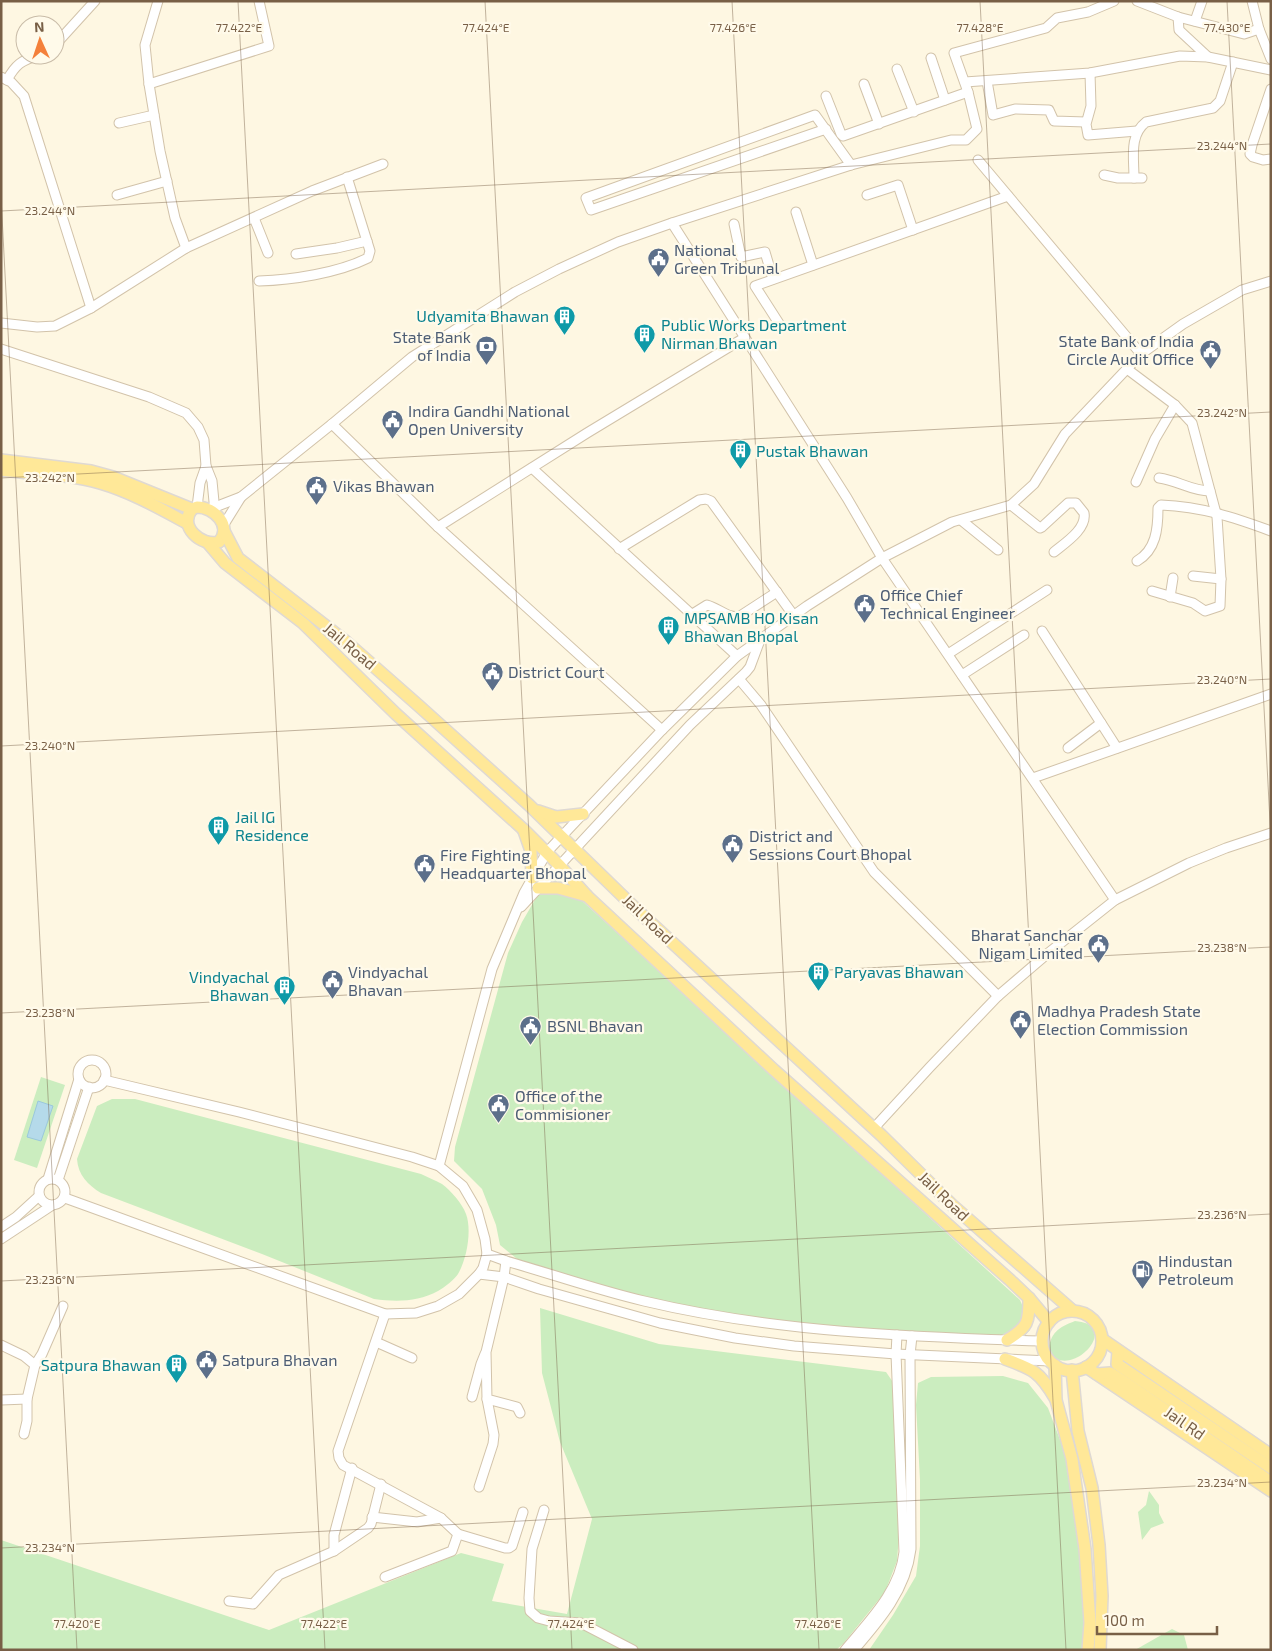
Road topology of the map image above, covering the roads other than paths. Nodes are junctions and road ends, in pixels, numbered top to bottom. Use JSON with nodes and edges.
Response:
{"nodes":[{"id":1,"x":95,"y":1,"type":"edge"},
{"id":2,"x":158,"y":1,"type":"edge"},
{"id":3,"x":259,"y":1,"type":"edge"},
{"id":4,"x":1114,"y":1,"type":"edge"},
{"id":5,"x":1137,"y":1,"type":"edge"},
{"id":6,"x":1202,"y":1,"type":"edge"},
{"id":7,"x":1252,"y":1,"type":"edge"},
{"id":8,"x":1178,"y":16,"type":"junction"},
{"id":9,"x":1195,"y":21,"type":"junction"},
{"id":10,"x":1259,"y":29,"type":"junction"},
{"id":11,"x":65,"y":34,"type":"edge"},
{"id":12,"x":1208,"y":56,"type":"junction"},
{"id":13,"x":931,"y":58,"type":"dead end"},
{"id":14,"x":1271,"y":59,"type":"edge"},
{"id":15,"x":1233,"y":62,"type":"junction"},
{"id":16,"x":16,"y":65,"type":"edge"},
{"id":17,"x":897,"y":70,"type":"dead end"},
{"id":18,"x":1271,"y":70,"type":"edge"},
{"id":19,"x":1090,"y":73,"type":"junction"},
{"id":20,"x":4,"y":78,"type":"edge"},
{"id":21,"x":988,"y":81,"type":"junction"},
{"id":22,"x":965,"y":82,"type":"junction"},
{"id":23,"x":148,"y":84,"type":"junction"},
{"id":24,"x":864,"y":84,"type":"dead end"},
{"id":25,"x":1271,"y":89,"type":"edge"},
{"id":26,"x":968,"y":92,"type":"junction"},
{"id":27,"x":826,"y":96,"type":"dead end"},
{"id":28,"x":945,"y":100,"type":"junction"},
{"id":29,"x":914,"y":112,"type":"junction"},
{"id":30,"x":154,"y":115,"type":"junction"},
{"id":31,"x":1086,"y":122,"type":"junction"},
{"id":32,"x":119,"y":123,"type":"dead end"},
{"id":33,"x":879,"y":124,"type":"junction"},
{"id":34,"x":826,"y":129,"type":"junction"},
{"id":35,"x":1137,"y":131,"type":"junction"},
{"id":36,"x":1271,"y":159,"type":"edge"},
{"id":37,"x":978,"y":160,"type":"dead end"},
{"id":38,"x":383,"y":164,"type":"dead end"},
{"id":39,"x":851,"y":164,"type":"junction"},
{"id":40,"x":1104,"y":176,"type":"dead end"},
{"id":41,"x":347,"y":177,"type":"junction"},
{"id":42,"x":167,"y":181,"type":"junction"},
{"id":43,"x":117,"y":195,"type":"dead end"},
{"id":44,"x":867,"y":195,"type":"dead end"},
{"id":45,"x":1008,"y":196,"type":"junction"},
{"id":46,"x":796,"y":212,"type":"dead end"},
{"id":47,"x":254,"y":218,"type":"junction"},
{"id":48,"x":672,"y":223,"type":"junction"},
{"id":49,"x":734,"y":224,"type":"dead end"},
{"id":50,"x":914,"y":230,"type":"junction"},
{"id":51,"x":367,"y":241,"type":"junction"},
{"id":52,"x":186,"y":248,"type":"junction"},
{"id":53,"x":268,"y":253,"type":"dead end"},
{"id":54,"x":296,"y":254,"type":"dead end"},
{"id":55,"x":813,"y":265,"type":"junction"},
{"id":56,"x":773,"y":279,"type":"junction"},
{"id":57,"x":259,"y":281,"type":"dead end"},
{"id":58,"x":1271,"y":281,"type":"edge"},
{"id":59,"x":91,"y":308,"type":"junction"},
{"id":60,"x":1,"y":323,"type":"edge"},
{"id":61,"x":780,"y":325,"type":"dead end"},
{"id":62,"x":744,"y":338,"type":"junction"},
{"id":63,"x":1,"y":350,"type":"edge"},
{"id":64,"x":1141,"y":354,"type":"junction"},
{"id":65,"x":1127,"y":369,"type":"junction"},
{"id":66,"x":1175,"y":405,"type":"junction"},
{"id":67,"x":332,"y":424,"type":"junction"},
{"id":68,"x":1,"y":460,"type":"edge"},
{"id":69,"x":206,"y":466,"type":"junction"},
{"id":70,"x":532,"y":468,"type":"junction"},
{"id":71,"x":1,"y":470,"type":"edge"},
{"id":72,"x":1159,"y":478,"type":"dead end"},
{"id":73,"x":1136,"y":482,"type":"dead end"},
{"id":74,"x":1210,"y":491,"type":"junction"},
{"id":75,"x":241,"y":497,"type":"junction"},
{"id":76,"x":1011,"y":505,"type":"junction"},
{"id":77,"x":195,"y":508,"type":"junction"},
{"id":78,"x":213,"y":510,"type":"junction"},
{"id":79,"x":1215,"y":512,"type":"junction"},
{"id":80,"x":961,"y":520,"type":"junction"},
{"id":81,"x":187,"y":523,"type":"junction"},
{"id":82,"x":438,"y":527,"type":"junction"},
{"id":83,"x":223,"y":528,"type":"junction"},
{"id":84,"x":1271,"y":531,"type":"edge"},
{"id":85,"x":208,"y":543,"type":"junction"},
{"id":86,"x":619,"y":549,"type":"junction"},
{"id":87,"x":998,"y":550,"type":"dead end"},
{"id":88,"x":1054,"y":552,"type":"dead end"},
{"id":89,"x":882,"y":558,"type":"junction"},
{"id":90,"x":1137,"y":561,"type":"dead end"},
{"id":91,"x":1193,"y":576,"type":"dead end"},
{"id":92,"x":1173,"y":578,"type":"dead end"},
{"id":93,"x":1221,"y":579,"type":"junction"},
{"id":94,"x":1047,"y":590,"type":"dead end"},
{"id":95,"x":1152,"y":591,"type":"dead end"},
{"id":96,"x":777,"y":592,"type":"junction"},
{"id":97,"x":1170,"y":596,"type":"junction"},
{"id":98,"x":691,"y":614,"type":"junction"},
{"id":99,"x":794,"y":616,"type":"junction"},
{"id":100,"x":1042,"y":631,"type":"dead end"},
{"id":101,"x":1024,"y":635,"type":"dead end"},
{"id":102,"x":760,"y":640,"type":"junction"},
{"id":103,"x":948,"y":654,"type":"junction"},
{"id":104,"x":737,"y":656,"type":"junction"},
{"id":105,"x":962,"y":674,"type":"junction"},
{"id":106,"x":739,"y":679,"type":"junction"},
{"id":107,"x":1271,"y":694,"type":"edge"},
{"id":108,"x":1101,"y":723,"type":"junction"},
{"id":109,"x":662,"y":730,"type":"junction"},
{"id":110,"x":1068,"y":748,"type":"dead end"},
{"id":111,"x":1117,"y":748,"type":"junction"},
{"id":112,"x":1033,"y":778,"type":"junction"},
{"id":113,"x":534,"y":809,"type":"junction"},
{"id":114,"x":582,"y":814,"type":"junction"},
{"id":115,"x":523,"y":829,"type":"junction"},
{"id":116,"x":1271,"y":833,"type":"edge"},
{"id":117,"x":562,"y":836,"type":"junction"},
{"id":118,"x":576,"y":849,"type":"junction"},
{"id":119,"x":547,"y":852,"type":"junction"},
{"id":120,"x":560,"y":866,"type":"junction"},
{"id":121,"x":535,"y":883,"type":"junction"},
{"id":122,"x":586,"y":896,"type":"junction"},
{"id":123,"x":1115,"y":900,"type":"junction"},
{"id":124,"x":998,"y":996,"type":"junction"},
{"id":125,"x":79,"y":1078,"type":"junction"},
{"id":126,"x":104,"y":1080,"type":"junction"},
{"id":127,"x":89,"y":1088,"type":"junction"},
{"id":128,"x":874,"y":1128,"type":"junction"},
{"id":129,"x":439,"y":1166,"type":"junction"},
{"id":130,"x":48,"y":1179,"type":"junction"},
{"id":131,"x":58,"y":1180,"type":"junction"},
{"id":132,"x":39,"y":1196,"type":"junction"},
{"id":133,"x":64,"y":1198,"type":"junction"},
{"id":134,"x":52,"y":1206,"type":"junction"},
{"id":135,"x":1,"y":1228,"type":"edge"},
{"id":136,"x":1,"y":1239,"type":"edge"},
{"id":137,"x":486,"y":1254,"type":"junction"},
{"id":138,"x":506,"y":1261,"type":"junction"},
{"id":139,"x":479,"y":1274,"type":"junction"},
{"id":140,"x":504,"y":1277,"type":"junction"},
{"id":141,"x":1029,"y":1298,"type":"junction"},
{"id":142,"x":63,"y":1306,"type":"dead end"},
{"id":143,"x":1073,"y":1311,"type":"junction"},
{"id":144,"x":385,"y":1314,"type":"junction"},
{"id":145,"x":1048,"y":1322,"type":"junction"},
{"id":146,"x":897,"y":1335,"type":"junction"},
{"id":147,"x":912,"y":1336,"type":"junction"},
{"id":148,"x":1102,"y":1339,"type":"junction"},
{"id":149,"x":1007,"y":1340,"type":"junction"},
{"id":150,"x":1042,"y":1341,"type":"junction"},
{"id":151,"x":376,"y":1342,"type":"junction"},
{"id":152,"x":1,"y":1345,"type":"edge"},
{"id":153,"x":1118,"y":1351,"type":"junction"},
{"id":154,"x":486,"y":1352,"type":"junction"},
{"id":155,"x":896,"y":1354,"type":"junction"},
{"id":156,"x":910,"y":1354,"type":"junction"},
{"id":157,"x":412,"y":1358,"type":"dead end"},
{"id":158,"x":1005,"y":1359,"type":"junction"},
{"id":159,"x":1052,"y":1363,"type":"junction"},
{"id":160,"x":35,"y":1365,"type":"junction"},
{"id":161,"x":1086,"y":1367,"type":"junction"},
{"id":162,"x":1113,"y":1369,"type":"junction"},
{"id":163,"x":1072,"y":1370,"type":"junction"},
{"id":164,"x":1097,"y":1374,"type":"junction"},
{"id":165,"x":472,"y":1397,"type":"dead end"},
{"id":166,"x":27,"y":1399,"type":"junction"},
{"id":167,"x":487,"y":1399,"type":"junction"},
{"id":168,"x":1,"y":1400,"type":"edge"},
{"id":169,"x":1056,"y":1400,"type":"junction"},
{"id":170,"x":520,"y":1413,"type":"dead end"},
{"id":171,"x":24,"y":1434,"type":"dead end"},
{"id":172,"x":1271,"y":1455,"type":"edge"},
{"id":173,"x":352,"y":1468,"type":"junction"},
{"id":174,"x":1271,"y":1468,"type":"edge"},
{"id":175,"x":1271,"y":1482,"type":"edge"},
{"id":176,"x":381,"y":1484,"type":"junction"},
{"id":177,"x":479,"y":1487,"type":"dead end"},
{"id":178,"x":1271,"y":1491,"type":"edge"},
{"id":179,"x":544,"y":1510,"type":"dead end"},
{"id":180,"x":523,"y":1512,"type":"dead end"},
{"id":181,"x":372,"y":1517,"type":"junction"},
{"id":182,"x":441,"y":1518,"type":"junction"},
{"id":183,"x":458,"y":1534,"type":"junction"},
{"id":184,"x":334,"y":1551,"type":"junction"},
{"id":185,"x":385,"y":1576,"type":"dead end"},
{"id":186,"x":229,"y":1601,"type":"dead end"},
{"id":187,"x":633,"y":1650,"type":"edge"},
{"id":188,"x":845,"y":1650,"type":"edge"},
{"id":189,"x":854,"y":1650,"type":"edge"},
{"id":190,"x":1088,"y":1650,"type":"edge"},
{"id":191,"x":1100,"y":1650,"type":"edge"}],
"edges":[{"from":1,"to":11,"type":"street"},
{"from":2,"to":23,"type":"street"},
{"from":3,"to":23,"type":"street"},
{"from":4,"to":22,"type":"street"},
{"from":5,"to":8,"type":"street"},
{"from":6,"to":9,"type":"street"},
{"from":7,"to":10,"type":"street"},
{"from":8,"to":9,"type":"street"},
{"from":8,"to":12,"type":"street"},
{"from":9,"to":10,"type":"street"},
{"from":10,"to":14,"type":"street"},
{"from":12,"to":15,"type":"street"},
{"from":12,"to":19,"type":"street"},
{"from":13,"to":28,"type":"street"},
{"from":15,"to":18,"type":"street"},
{"from":15,"to":35,"type":"street"},
{"from":16,"to":20,"type":"street"},
{"from":17,"to":29,"type":"street"},
{"from":19,"to":21,"type":"street"},
{"from":19,"to":31,"type":"street"},
{"from":20,"to":59,"type":"street"},
{"from":21,"to":22,"type":"street"},
{"from":21,"to":31,"type":"street"},
{"from":22,"to":26,"type":"street"},
{"from":23,"to":30,"type":"street"},
{"from":24,"to":33,"type":"street"},
{"from":25,"to":36,"type":"street"},
{"from":26,"to":28,"type":"street"},
{"from":26,"to":39,"type":"street"},
{"from":27,"to":33,"type":"street"},
{"from":28,"to":29,"type":"street"},
{"from":29,"to":33,"type":"street"},
{"from":30,"to":32,"type":"street"},
{"from":30,"to":42,"type":"street"},
{"from":31,"to":35,"type":"street"},
{"from":34,"to":34,"type":"street"},
{"from":34,"to":39,"type":"street"},
{"from":35,"to":40,"type":"street"},
{"from":37,"to":45,"type":"street"},
{"from":38,"to":41,"type":"street"},
{"from":39,"to":48,"type":"street"},
{"from":41,"to":47,"type":"street"},
{"from":41,"to":51,"type":"street"},
{"from":42,"to":43,"type":"street"},
{"from":42,"to":52,"type":"street"},
{"from":44,"to":50,"type":"street"},
{"from":45,"to":50,"type":"street"},
{"from":45,"to":64,"type":"street"},
{"from":46,"to":55,"type":"street"},
{"from":47,"to":52,"type":"street"},
{"from":47,"to":53,"type":"street"},
{"from":48,"to":62,"type":"street"},
{"from":48,"to":67,"type":"street"},
{"from":49,"to":56,"type":"street"},
{"from":50,"to":55,"type":"street"},
{"from":51,"to":54,"type":"street"},
{"from":51,"to":57,"type":"street"},
{"from":52,"to":59,"type":"street"},
{"from":55,"to":56,"type":"street"},
{"from":56,"to":61,"type":"street"},
{"from":58,"to":64,"type":"street"},
{"from":59,"to":60,"type":"street"},
{"from":62,"to":70,"type":"street"},
{"from":62,"to":89,"type":"street"},
{"from":63,"to":69,"type":"street"},
{"from":64,"to":65,"type":"street"},
{"from":65,"to":66,"type":"street"},
{"from":65,"to":76,"type":"street"},
{"from":66,"to":73,"type":"street"},
{"from":66,"to":74,"type":"street"},
{"from":67,"to":75,"type":"street"},
{"from":67,"to":82,"type":"street"},
{"from":68,"to":77,"type":"main road"},
{"from":69,"to":77,"type":"street"},
{"from":69,"to":78,"type":"street"},
{"from":70,"to":82,"type":"street"},
{"from":70,"to":86,"type":"street"},
{"from":71,"to":81,"type":"main road"},
{"from":72,"to":74,"type":"street"},
{"from":74,"to":79,"type":"street"},
{"from":75,"to":78,"type":"street"},
{"from":75,"to":83,"type":"street"},
{"from":76,"to":80,"type":"street"},
{"from":76,"to":88,"type":"street"},
{"from":77,"to":78,"type":"main road"},
{"from":77,"to":81,"type":"main road"},
{"from":78,"to":83,"type":"main road"},
{"from":79,"to":84,"type":"street"},
{"from":79,"to":90,"type":"street"},
{"from":79,"to":93,"type":"street"},
{"from":80,"to":87,"type":"street"},
{"from":80,"to":89,"type":"street"},
{"from":81,"to":85,"type":"main road"},
{"from":82,"to":109,"type":"street"},
{"from":83,"to":85,"type":"main road"},
{"from":83,"to":113,"type":"main road","name":"Jail Road"},
{"from":85,"to":115,"type":"main road","name":"Jail Road"},
{"from":86,"to":96,"type":"street"},
{"from":86,"to":98,"type":"street"},
{"from":89,"to":99,"type":"street"},
{"from":89,"to":103,"type":"street"},
{"from":91,"to":93,"type":"street"},
{"from":92,"to":97,"type":"street"},
{"from":93,"to":97,"type":"street"},
{"from":94,"to":103,"type":"street"},
{"from":95,"to":97,"type":"street"},
{"from":96,"to":98,"type":"street"},
{"from":96,"to":99,"type":"street"},
{"from":98,"to":104,"type":"street"},
{"from":99,"to":102,"type":"street"},
{"from":100,"to":108,"type":"street"},
{"from":101,"to":105,"type":"street"},
{"from":102,"to":104,"type":"street"},
{"from":102,"to":106,"type":"street"},
{"from":103,"to":105,"type":"street"},
{"from":104,"to":109,"type":"street"},
{"from":105,"to":112,"type":"street"},
{"from":106,"to":118,"type":"street"},
{"from":106,"to":124,"type":"street"},
{"from":107,"to":111,"type":"street"},
{"from":108,"to":110,"type":"street"},
{"from":108,"to":111,"type":"street"},
{"from":109,"to":114,"type":"street"},
{"from":111,"to":112,"type":"street"},
{"from":112,"to":123,"type":"street"},
{"from":113,"to":114,"type":"main road"},
{"from":113,"to":117,"type":"main road","name":"Jail Road"},
{"from":114,"to":117,"type":"street"},
{"from":115,"to":119,"type":"main road","name":"Jail Road"},
{"from":115,"to":121,"type":"main road"},
{"from":116,"to":123,"type":"street"},
{"from":117,"to":118,"type":"main road","name":"Jail Road"},
{"from":117,"to":119,"type":"street"},
{"from":118,"to":120,"type":"street"},
{"from":118,"to":128,"type":"main road","name":"Jail Road"},
{"from":119,"to":120,"type":"main road","name":"Jail Road"},
{"from":119,"to":121,"type":"street"},
{"from":120,"to":121,"type":"street"},
{"from":120,"to":122,"type":"main road","name":"Jail Road"},
{"from":121,"to":122,"type":"main road"},
{"from":121,"to":129,"type":"street"},
{"from":122,"to":141,"type":"main road","name":"Jail Road"},
{"from":123,"to":124,"type":"street"},
{"from":124,"to":128,"type":"street"},
{"from":125,"to":126,"type":"street"},
{"from":125,"to":127,"type":"street"},
{"from":125,"to":130,"type":"street"},
{"from":126,"to":127,"type":"street"},
{"from":126,"to":129,"type":"street"},
{"from":127,"to":131,"type":"street"},
{"from":128,"to":143,"type":"main road","name":"Jail Road"},
{"from":129,"to":137,"type":"street"},
{"from":130,"to":131,"type":"street"},
{"from":130,"to":132,"type":"street"},
{"from":131,"to":133,"type":"street"},
{"from":132,"to":134,"type":"street"},
{"from":132,"to":135,"type":"street"},
{"from":133,"to":134,"type":"street"},
{"from":133,"to":144,"type":"street"},
{"from":134,"to":136,"type":"street"},
{"from":137,"to":138,"type":"street"},
{"from":137,"to":139,"type":"street"},
{"from":138,"to":140,"type":"street"},
{"from":138,"to":146,"type":"street"},
{"from":139,"to":140,"type":"street"},
{"from":139,"to":144,"type":"street"},
{"from":140,"to":154,"type":"street"},
{"from":140,"to":155,"type":"street"},
{"from":141,"to":145,"type":"main road","name":"Jail Road"},
{"from":141,"to":149,"type":"main road"},
{"from":142,"to":160,"type":"street"},
{"from":143,"to":145,"type":"main road"},
{"from":143,"to":148,"type":"main road"},
{"from":144,"to":151,"type":"street"},
{"from":145,"to":150,"type":"main road"},
{"from":146,"to":147,"type":"street"},
{"from":146,"to":155,"type":"street"},
{"from":147,"to":149,"type":"street"},
{"from":147,"to":156,"type":"street"},
{"from":148,"to":153,"type":"main road"},
{"from":148,"to":161,"type":"main road"},
{"from":149,"to":150,"type":"street"},
{"from":150,"to":159,"type":"main road"},
{"from":151,"to":157,"type":"street"},
{"from":151,"to":173,"type":"street"},
{"from":152,"to":160,"type":"street"},
{"from":153,"to":162,"type":"main road"},
{"from":153,"to":172,"type":"main road"},
{"from":154,"to":165,"type":"street"},
{"from":154,"to":167,"type":"street"},
{"from":155,"to":156,"type":"street"},
{"from":155,"to":188,"type":"street"},
{"from":156,"to":158,"type":"street"},
{"from":156,"to":189,"type":"street"},
{"from":158,"to":159,"type":"street"},
{"from":158,"to":169,"type":"main road"},
{"from":159,"to":163,"type":"main road"},
{"from":159,"to":169,"type":"main road"},
{"from":160,"to":166,"type":"street"},
{"from":161,"to":163,"type":"main road"},
{"from":161,"to":164,"type":"main road"},
{"from":162,"to":164,"type":"main road"},
{"from":162,"to":174,"type":"main road","name":"Jail Rd"},
{"from":162,"to":175,"type":"main road","name":"Jail Rd"},
{"from":163,"to":191,"type":"main road"},
{"from":164,"to":178,"type":"main road"},
{"from":166,"to":168,"type":"street"},
{"from":166,"to":171,"type":"street"},
{"from":167,"to":170,"type":"street"},
{"from":167,"to":177,"type":"street"},
{"from":169,"to":190,"type":"main road"},
{"from":173,"to":176,"type":"street"},
{"from":173,"to":184,"type":"street"},
{"from":176,"to":181,"type":"street"},
{"from":176,"to":182,"type":"street"},
{"from":179,"to":187,"type":"street"},
{"from":180,"to":183,"type":"street"},
{"from":181,"to":182,"type":"street"},
{"from":181,"to":184,"type":"street"},
{"from":182,"to":183,"type":"street"},
{"from":183,"to":185,"type":"street"},
{"from":184,"to":186,"type":"street"}]}
